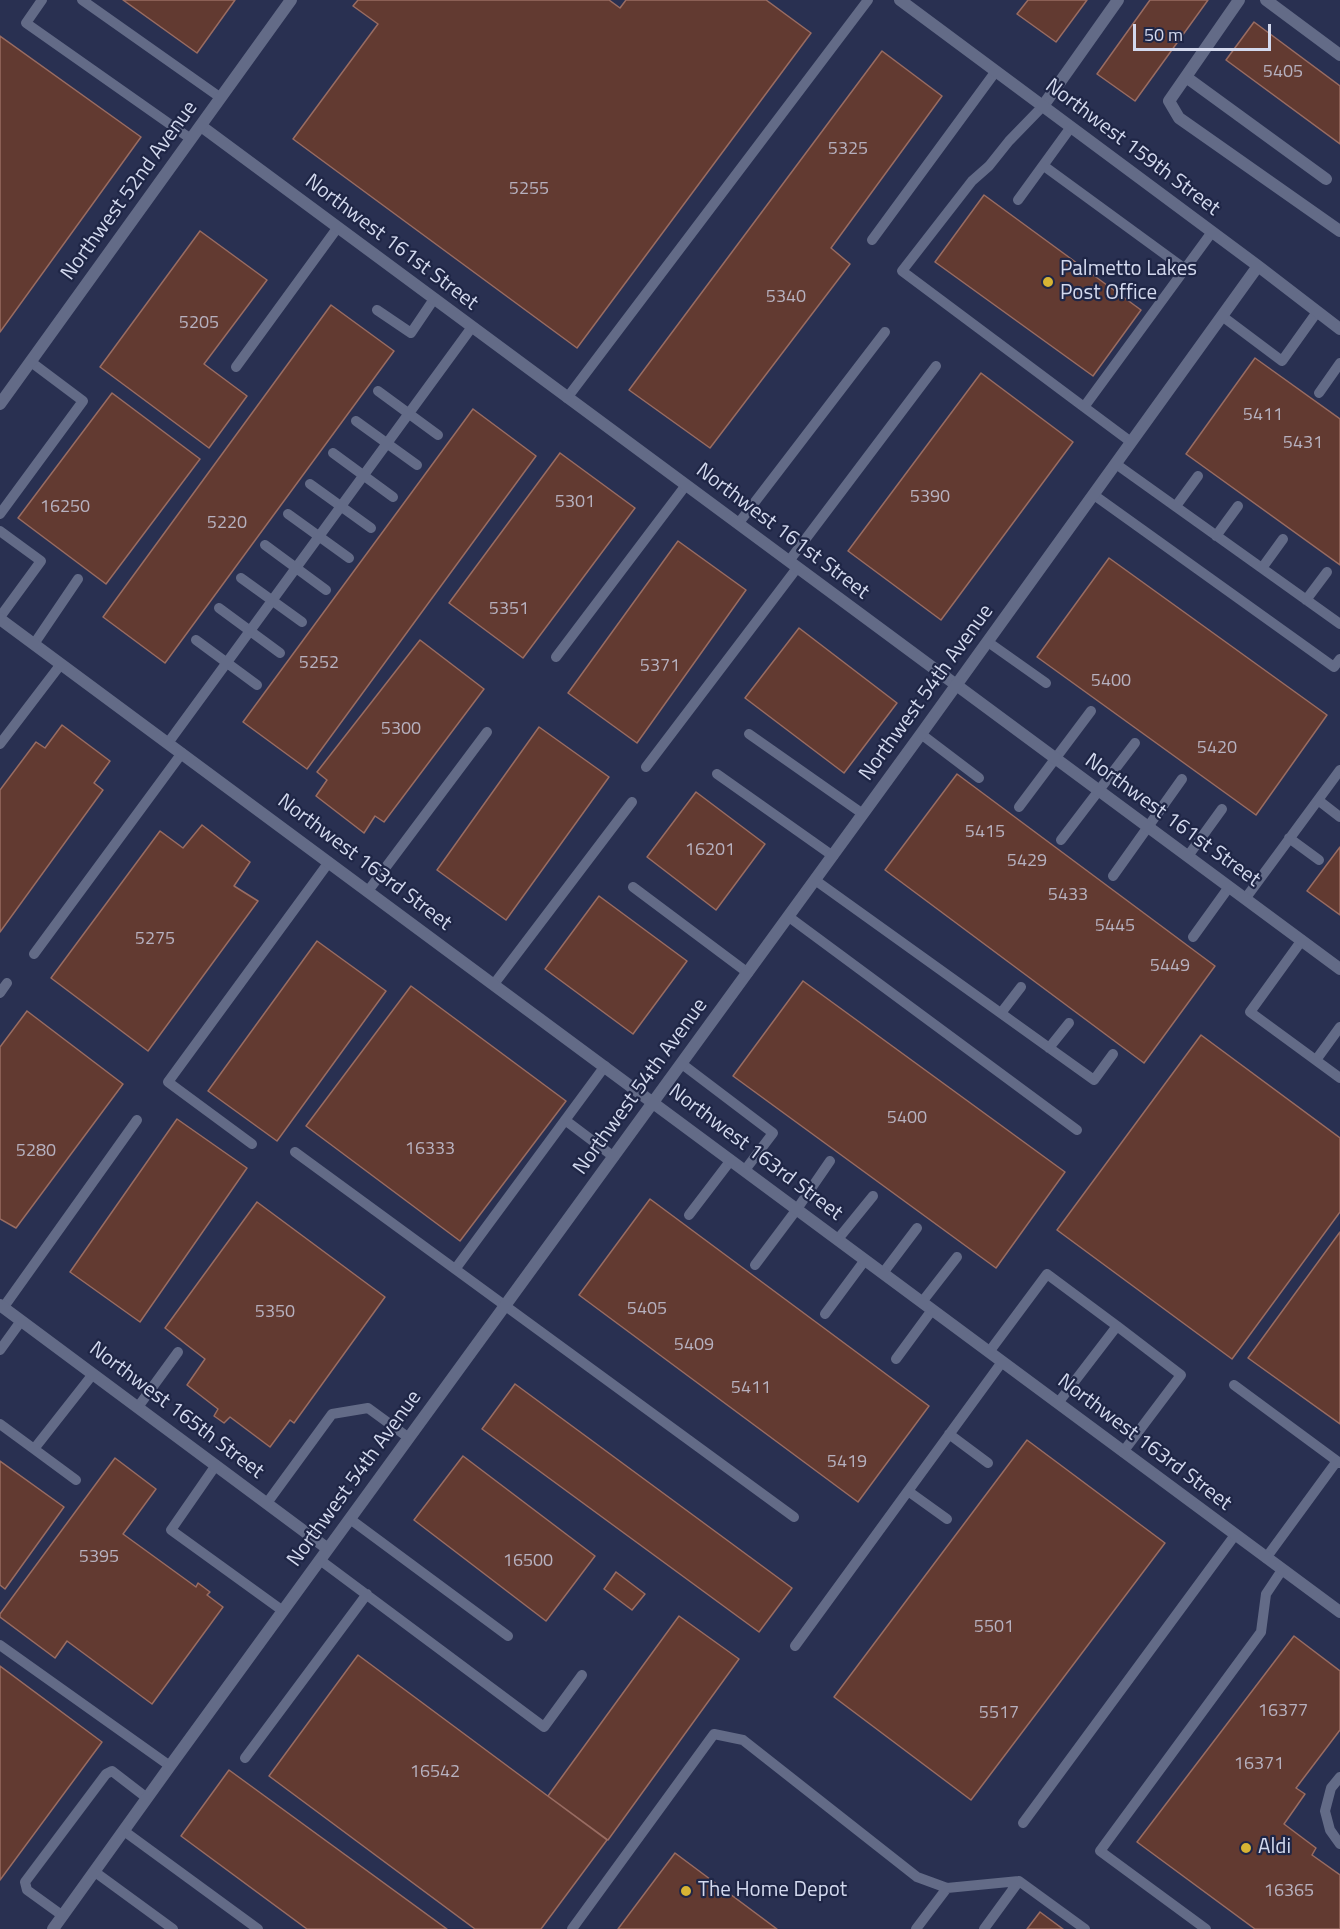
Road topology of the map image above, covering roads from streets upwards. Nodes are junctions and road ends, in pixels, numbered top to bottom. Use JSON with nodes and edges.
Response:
{"nodes":[{"id":1,"x":291,"y":0,"type":"edge"},
{"id":2,"x":900,"y":0,"type":"edge"},
{"id":3,"x":1118,"y":0,"type":"edge"},
{"id":4,"x":1239,"y":0,"type":"edge"},
{"id":5,"x":1266,"y":0,"type":"edge"},
{"id":6,"x":1340,"y":55,"type":"edge"},
{"id":7,"x":1186,"y":77,"type":"junction"},
{"id":8,"x":1043,"y":106,"type":"junction"},
{"id":9,"x":201,"y":126,"type":"junction"},
{"id":10,"x":1326,"y":179,"type":"dead end"},
{"id":11,"x":1340,"y":231,"type":"edge"},
{"id":12,"x":1258,"y":266,"type":"junction"},
{"id":13,"x":1340,"y":329,"type":"edge"},
{"id":14,"x":0,"y":404,"type":"edge"},
{"id":15,"x":0,"y":618,"type":"edge"},
{"id":16,"x":957,"y":686,"type":"junction"},
{"id":17,"x":1340,"y":969,"type":"edge"},
{"id":18,"x":654,"y":1102,"type":"junction"},
{"id":19,"x":2,"y":1306,"type":"edge"},
{"id":20,"x":328,"y":1549,"type":"junction"},
{"id":21,"x":1340,"y":1612,"type":"edge"},
{"id":22,"x":54,"y":1929,"type":"edge"}],
"edges":[{"from":1,"to":9,"type":"street","name":"Northwest 52nd Avenue"},
{"from":2,"to":8,"type":"street","name":"Northwest 159th Street"},
{"from":3,"to":8,"type":"street"},
{"from":4,"to":7,"type":"street"},
{"from":5,"to":6,"type":"street"},
{"from":7,"to":10,"type":"street"},
{"from":7,"to":11,"type":"street"},
{"from":8,"to":12,"type":"street","name":"Northwest 159th Street"},
{"from":9,"to":14,"type":"street","name":"Northwest 52nd Avenue"},
{"from":9,"to":16,"type":"street","name":"Northwest 161st Street"},
{"from":12,"to":13,"type":"street","name":"Northwest 159th Street"},
{"from":12,"to":16,"type":"street","name":"Northwest 54th Avenue"},
{"from":15,"to":18,"type":"street","name":"Northwest 163rd Street"},
{"from":16,"to":17,"type":"street","name":"Northwest 161st Street"},
{"from":16,"to":18,"type":"street","name":"Northwest 54th Avenue"},
{"from":18,"to":20,"type":"street","name":"Northwest 54th Avenue"},
{"from":18,"to":21,"type":"street","name":"Northwest 163rd Street"},
{"from":19,"to":20,"type":"street","name":"Northwest 165th Street"},
{"from":20,"to":22,"type":"street","name":"Northwest 54th Avenue"}]}
